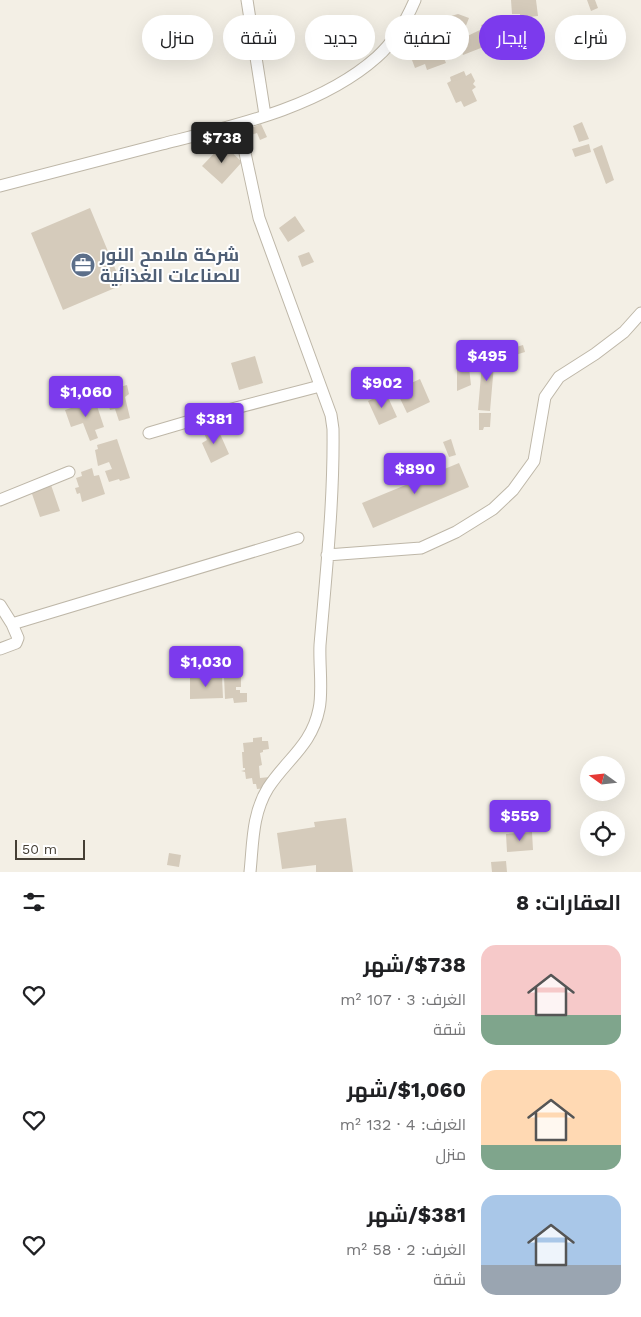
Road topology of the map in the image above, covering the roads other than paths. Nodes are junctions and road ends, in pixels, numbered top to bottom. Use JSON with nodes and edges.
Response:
{"nodes":[{"id":1,"x":247,"y":0,"type":"edge"},
{"id":2,"x":414,"y":0,"type":"edge"},
{"id":3,"x":265,"y":115,"type":"junction"},
{"id":4,"x":239,"y":124,"type":"junction"},
{"id":5,"x":0,"y":186,"type":"edge"},
{"id":6,"x":641,"y":312,"type":"edge"},
{"id":7,"x":320,"y":386,"type":"junction"},
{"id":8,"x":149,"y":433,"type":"dead end"},
{"id":9,"x":69,"y":472,"type":"dead end"},
{"id":10,"x":0,"y":500,"type":"edge"},
{"id":11,"x":298,"y":538,"type":"dead end"},
{"id":12,"x":327,"y":555,"type":"junction"},
{"id":13,"x":0,"y":605,"type":"edge"},
{"id":14,"x":12,"y":624,"type":"junction"},
{"id":15,"x":0,"y":650,"type":"edge"},
{"id":16,"x":250,"y":872,"type":"edge"}],
"edges":[{"from":1,"to":3,"type":"street"},
{"from":2,"to":3,"type":"street"},
{"from":3,"to":4,"type":"street"},
{"from":4,"to":5,"type":"street"},
{"from":4,"to":7,"type":"street"},
{"from":6,"to":12,"type":"street"},
{"from":7,"to":8,"type":"street"},
{"from":7,"to":12,"type":"street"},
{"from":9,"to":10,"type":"street"},
{"from":11,"to":14,"type":"street"},
{"from":12,"to":16,"type":"street"},
{"from":13,"to":14,"type":"street"},
{"from":14,"to":15,"type":"street"}]}
